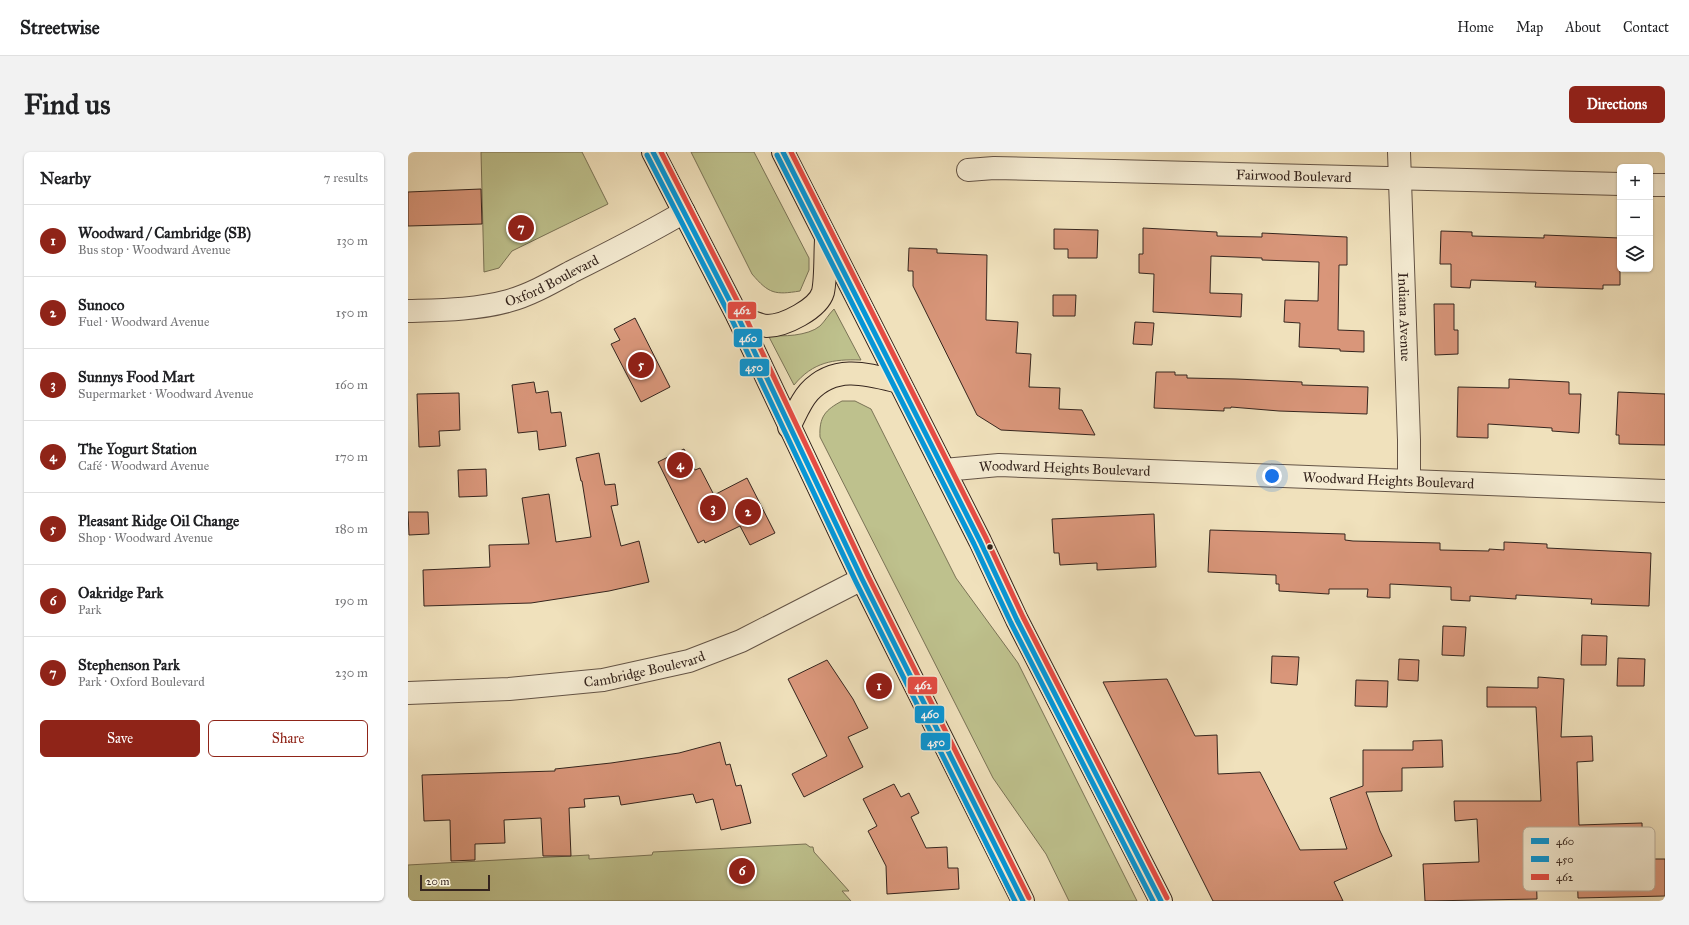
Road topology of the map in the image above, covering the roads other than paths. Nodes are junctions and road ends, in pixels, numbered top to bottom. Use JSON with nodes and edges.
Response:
{"nodes":[{"id":1,"x":653,"y":152,"type":"edge"},
{"id":2,"x":783,"y":152,"type":"edge"},
{"id":3,"x":1399,"y":152,"type":"edge"},
{"id":4,"x":968,"y":170,"type":"dead end"},
{"id":5,"x":1400,"y":178,"type":"junction"},
{"id":6,"x":1617,"y":184,"type":"edge"},
{"id":7,"x":1653,"y":185,"type":"edge"},
{"id":8,"x":1665,"y":185,"type":"edge"},
{"id":9,"x":684,"y":212,"type":"junction"},
{"id":10,"x":826,"y":239,"type":"junction"},
{"id":11,"x":408,"y":311,"type":"edge"},
{"id":12,"x":738,"y":317,"type":"junction"},
{"id":13,"x":899,"y":382,"type":"junction"},
{"id":14,"x":789,"y":427,"type":"junction"},
{"id":15,"x":944,"y":470,"type":"junction"},
{"id":16,"x":1409,"y":481,"type":"junction"},
{"id":17,"x":1665,"y":491,"type":"edge"},
{"id":18,"x":862,"y":579,"type":"junction"},
{"id":19,"x":408,"y":693,"type":"edge"},
{"id":20,"x":1024,"y":901,"type":"edge"},
{"id":21,"x":1161,"y":901,"type":"edge"}],
"edges":[{"from":1,"to":9,"type":"main road"},
{"from":2,"to":10,"type":"main road"},
{"from":3,"to":5,"type":"street","name":"Indiana Avenue"},
{"from":4,"to":5,"type":"street","name":"Fairwood Boulevard"},
{"from":5,"to":6,"type":"street","name":"Fairwood Boulevard"},
{"from":5,"to":16,"type":"street","name":"Indiana Avenue"},
{"from":7,"to":8,"type":"street"},
{"from":9,"to":11,"type":"street","name":"Oxford Boulevard"},
{"from":9,"to":12,"type":"main road"},
{"from":10,"to":12,"type":"main road"},
{"from":10,"to":13,"type":"main road"},
{"from":12,"to":14,"type":"main road"},
{"from":13,"to":14,"type":"main road"},
{"from":13,"to":15,"type":"main road"},
{"from":14,"to":18,"type":"main road"},
{"from":15,"to":16,"type":"street","name":"Woodward Heights Boulevard"},
{"from":15,"to":21,"type":"main road"},
{"from":16,"to":17,"type":"street","name":"Woodward Heights Boulevard"},
{"from":18,"to":19,"type":"street","name":"Cambridge Boulevard"},
{"from":18,"to":20,"type":"main road"}]}
